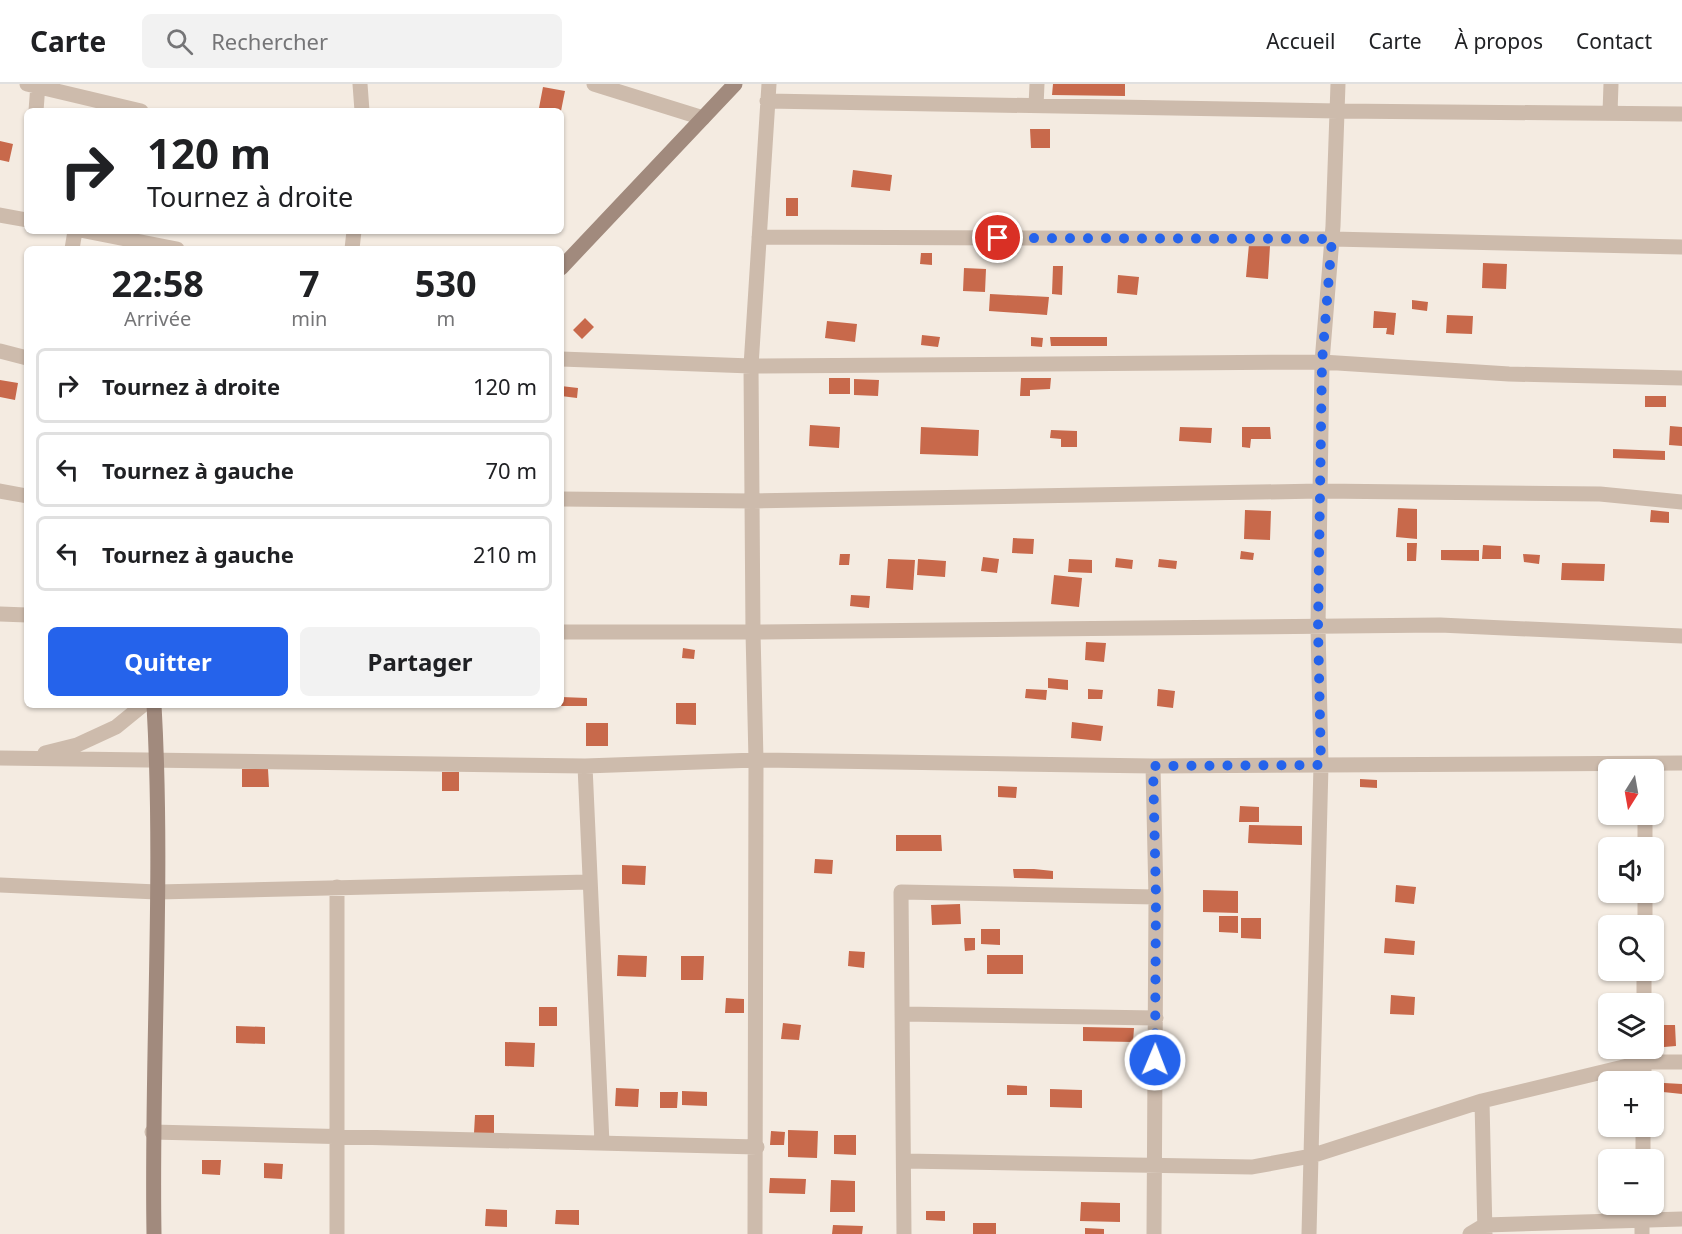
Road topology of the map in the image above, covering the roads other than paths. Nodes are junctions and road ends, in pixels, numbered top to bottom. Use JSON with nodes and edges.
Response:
{"nodes":[{"id":1,"x":360,"y":84,"type":"edge"},
{"id":2,"x":594,"y":84,"type":"edge"},
{"id":3,"x":735,"y":84,"type":"edge"},
{"id":4,"x":769,"y":84,"type":"edge"},
{"id":5,"x":1036,"y":84,"type":"edge"},
{"id":6,"x":1338,"y":84,"type":"edge"},
{"id":7,"x":1611,"y":84,"type":"edge"},
{"id":8,"x":34,"y":85,"type":"edge"},
{"id":9,"x":767,"y":101,"type":"junction"},
{"id":10,"x":1036,"y":106,"type":"junction"},
{"id":11,"x":36,"y":108,"type":"edge"},
{"id":12,"x":129,"y":108,"type":"edge"},
{"id":13,"x":362,"y":108,"type":"edge"},
{"id":14,"x":1338,"y":111,"type":"junction"},
{"id":15,"x":1610,"y":113,"type":"junction"},
{"id":16,"x":1682,"y":114,"type":"edge"},
{"id":17,"x":703,"y":118,"type":"junction"},
{"id":18,"x":0,"y":214,"type":"edge"},
{"id":19,"x":24,"y":216,"type":"edge"},
{"id":20,"x":100,"y":234,"type":"edge"},
{"id":21,"x":759,"y":237,"type":"junction"},
{"id":22,"x":1332,"y":239,"type":"junction"},
{"id":23,"x":162,"y":246,"type":"edge"},
{"id":24,"x":1682,"y":247,"type":"edge"},
{"id":25,"x":564,"y":265,"type":"edge"},
{"id":26,"x":0,"y":351,"type":"edge"},
{"id":27,"x":24,"y":357,"type":"edge"},
{"id":28,"x":564,"y":359,"type":"edge"},
{"id":29,"x":1322,"y":362,"type":"junction"},
{"id":30,"x":751,"y":366,"type":"junction"},
{"id":31,"x":1682,"y":378,"type":"edge"},
{"id":32,"x":0,"y":491,"type":"edge"},
{"id":33,"x":1320,"y":491,"type":"junction"},
{"id":34,"x":24,"y":495,"type":"edge"},
{"id":35,"x":564,"y":499,"type":"edge"},
{"id":36,"x":753,"y":501,"type":"junction"},
{"id":37,"x":1682,"y":502,"type":"edge"},
{"id":38,"x":0,"y":614,"type":"edge"},
{"id":39,"x":24,"y":615,"type":"edge"},
{"id":40,"x":1318,"y":627,"type":"junction"},
{"id":41,"x":564,"y":632,"type":"edge"},
{"id":42,"x":753,"y":632,"type":"junction"},
{"id":43,"x":1682,"y":636,"type":"edge"},
{"id":44,"x":139,"y":708,"type":"edge"},
{"id":45,"x":154,"y":708,"type":"edge"},
{"id":46,"x":0,"y":758,"type":"edge"},
{"id":47,"x":25,"y":759,"type":"junction"},
{"id":48,"x":158,"y":760,"type":"junction"},
{"id":49,"x":756,"y":760,"type":"junction"},
{"id":50,"x":1682,"y":763,"type":"edge"},
{"id":51,"x":1664,"y":764,"type":"edge"},
{"id":52,"x":1321,"y":765,"type":"junction"},
{"id":53,"x":585,"y":766,"type":"junction"},
{"id":54,"x":1153,"y":766,"type":"junction"},
{"id":55,"x":1598,"y":766,"type":"edge"},
{"id":56,"x":590,"y":882,"type":"junction"},
{"id":57,"x":0,"y":885,"type":"edge"},
{"id":58,"x":337,"y":887,"type":"junction"},
{"id":59,"x":157,"y":892,"type":"junction"},
{"id":60,"x":1156,"y":897,"type":"junction"},
{"id":61,"x":902,"y":1014,"type":"junction"},
{"id":62,"x":1156,"y":1018,"type":"junction"},
{"id":63,"x":1630,"y":1059,"type":"edge"},
{"id":64,"x":1664,"y":1059,"type":"edge"},
{"id":65,"x":1682,"y":1062,"type":"edge"},
{"id":66,"x":1482,"y":1101,"type":"junction"},
{"id":67,"x":152,"y":1132,"type":"junction"},
{"id":68,"x":337,"y":1135,"type":"junction"},
{"id":69,"x":602,"y":1143,"type":"junction"},
{"id":70,"x":757,"y":1147,"type":"junction"},
{"id":71,"x":1311,"y":1156,"type":"junction"},
{"id":72,"x":904,"y":1161,"type":"junction"},
{"id":73,"x":1154,"y":1167,"type":"junction"},
{"id":74,"x":1682,"y":1220,"type":"edge"},
{"id":75,"x":1642,"y":1227,"type":"edge"},
{"id":76,"x":1485,"y":1230,"type":"edge"},
{"id":77,"x":154,"y":1234,"type":"edge"},
{"id":78,"x":337,"y":1234,"type":"edge"},
{"id":79,"x":755,"y":1234,"type":"edge"},
{"id":80,"x":904,"y":1234,"type":"edge"},
{"id":81,"x":1154,"y":1234,"type":"edge"},
{"id":82,"x":1309,"y":1234,"type":"edge"},
{"id":83,"x":1470,"y":1234,"type":"edge"}],
"edges":[{"from":1,"to":13,"type":"street"},
{"from":2,"to":17,"type":"street"},
{"from":3,"to":17,"type":"street"},
{"from":4,"to":9,"type":"street"},
{"from":5,"to":10,"type":"street"},
{"from":6,"to":14,"type":"street"},
{"from":7,"to":15,"type":"street"},
{"from":8,"to":11,"type":"street"},
{"from":8,"to":12,"type":"street"},
{"from":9,"to":10,"type":"street"},
{"from":9,"to":21,"type":"street"},
{"from":10,"to":14,"type":"street"},
{"from":14,"to":15,"type":"street"},
{"from":14,"to":22,"type":"street"},
{"from":15,"to":16,"type":"street"},
{"from":17,"to":25,"type":"street"},
{"from":18,"to":19,"type":"street"},
{"from":20,"to":23,"type":"street"},
{"from":21,"to":22,"type":"street"},
{"from":21,"to":30,"type":"street"},
{"from":22,"to":24,"type":"street"},
{"from":22,"to":29,"type":"street"},
{"from":26,"to":27,"type":"street"},
{"from":28,"to":30,"type":"street"},
{"from":29,"to":30,"type":"street"},
{"from":29,"to":31,"type":"street"},
{"from":29,"to":33,"type":"street"},
{"from":30,"to":36,"type":"street"},
{"from":32,"to":34,"type":"street"},
{"from":33,"to":36,"type":"street"},
{"from":33,"to":37,"type":"street"},
{"from":33,"to":40,"type":"street"},
{"from":35,"to":36,"type":"street"},
{"from":36,"to":42,"type":"street"},
{"from":38,"to":39,"type":"street"},
{"from":40,"to":42,"type":"street"},
{"from":40,"to":43,"type":"street"},
{"from":40,"to":52,"type":"street"},
{"from":41,"to":42,"type":"street"},
{"from":42,"to":49,"type":"street"},
{"from":44,"to":47,"type":"street"},
{"from":45,"to":48,"type":"street"},
{"from":46,"to":47,"type":"street"},
{"from":47,"to":48,"type":"street"},
{"from":48,"to":53,"type":"street"},
{"from":48,"to":59,"type":"street"},
{"from":49,"to":53,"type":"street"},
{"from":49,"to":54,"type":"street"},
{"from":49,"to":70,"type":"street"},
{"from":50,"to":51,"type":"street"},
{"from":52,"to":54,"type":"street"},
{"from":52,"to":55,"type":"street"},
{"from":52,"to":71,"type":"street"},
{"from":53,"to":56,"type":"street"},
{"from":54,"to":60,"type":"street"},
{"from":56,"to":58,"type":"street"},
{"from":56,"to":69,"type":"street"},
{"from":57,"to":59,"type":"street"},
{"from":58,"to":59,"type":"street"},
{"from":58,"to":68,"type":"street"},
{"from":59,"to":67,"type":"street"},
{"from":60,"to":61,"type":"street"},
{"from":60,"to":62,"type":"street"},
{"from":61,"to":62,"type":"street"},
{"from":61,"to":72,"type":"street"},
{"from":62,"to":73,"type":"street"},
{"from":63,"to":66,"type":"street"},
{"from":64,"to":65,"type":"street"},
{"from":66,"to":71,"type":"street"},
{"from":66,"to":76,"type":"street"},
{"from":67,"to":68,"type":"street"},
{"from":67,"to":77,"type":"street"},
{"from":68,"to":69,"type":"street"},
{"from":68,"to":78,"type":"street"},
{"from":69,"to":70,"type":"street"},
{"from":70,"to":79,"type":"street"},
{"from":71,"to":73,"type":"street"},
{"from":71,"to":82,"type":"street"},
{"from":72,"to":73,"type":"street"},
{"from":72,"to":80,"type":"street"},
{"from":73,"to":81,"type":"street"},
{"from":74,"to":75,"type":"street"},
{"from":75,"to":76,"type":"street"},
{"from":76,"to":83,"type":"street"}]}
